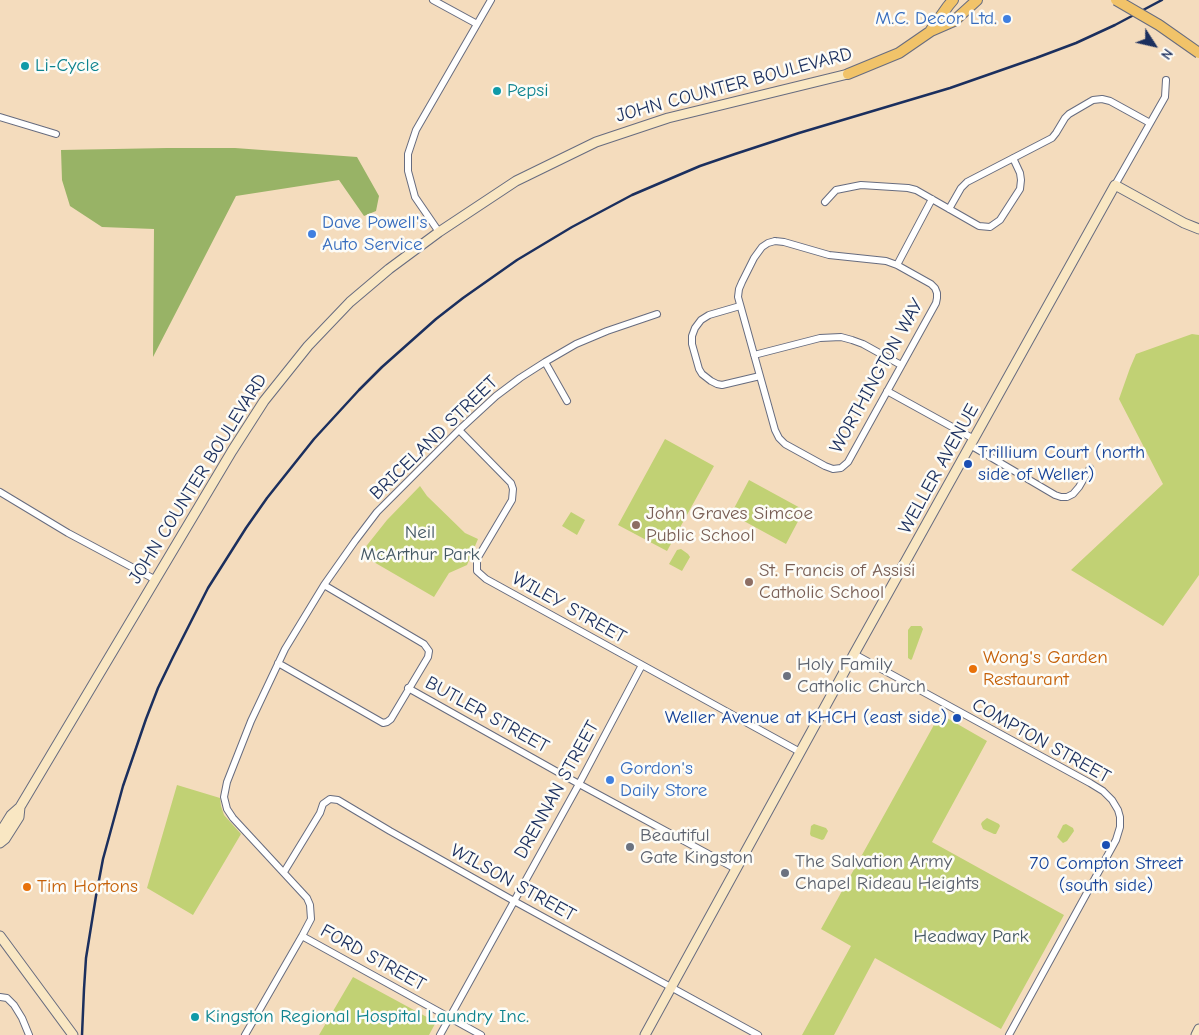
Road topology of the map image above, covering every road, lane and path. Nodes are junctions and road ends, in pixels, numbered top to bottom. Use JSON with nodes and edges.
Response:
{"nodes":[{"id":1,"x":432,"y":0,"type":"edge"},
{"id":2,"x":491,"y":0,"type":"edge"},
{"id":3,"x":954,"y":0,"type":"edge"},
{"id":4,"x":977,"y":0,"type":"edge"},
{"id":5,"x":1116,"y":0,"type":"edge"},
{"id":6,"x":477,"y":24,"type":"junction"},
{"id":7,"x":931,"y":31,"type":"junction"},
{"id":8,"x":1199,"y":52,"type":"edge"},
{"id":9,"x":848,"y":74,"type":"joint"},
{"id":10,"x":1166,"y":80,"type":"dead end"},
{"id":11,"x":0,"y":117,"type":"edge"},
{"id":12,"x":1150,"y":123,"type":"junction"},
{"id":13,"x":56,"y":134,"type":"dead end"},
{"id":14,"x":1012,"y":158,"type":"junction"},
{"id":15,"x":1116,"y":185,"type":"junction"},
{"id":16,"x":932,"y":200,"type":"junction"},
{"id":17,"x":825,"y":202,"type":"dead end"},
{"id":18,"x":949,"y":209,"type":"junction"},
{"id":19,"x":1199,"y":229,"type":"edge"},
{"id":20,"x":439,"y":232,"type":"junction"},
{"id":21,"x":897,"y":265,"type":"junction"},
{"id":22,"x":740,"y":306,"type":"junction"},
{"id":23,"x":657,"y":314,"type":"dead end"},
{"id":24,"x":754,"y":355,"type":"junction"},
{"id":25,"x":545,"y":362,"type":"junction"},
{"id":26,"x":902,"y":365,"type":"junction"},
{"id":27,"x":760,"y":376,"type":"junction"},
{"id":28,"x":887,"y":391,"type":"junction"},
{"id":29,"x":567,"y":401,"type":"dead end"},
{"id":30,"x":459,"y":430,"type":"junction"},
{"id":31,"x":972,"y":442,"type":"junction"},
{"id":32,"x":1090,"y":468,"type":"dead end"},
{"id":33,"x":0,"y":492,"type":"edge"},
{"id":34,"x":156,"y":580,"type":"junction"},
{"id":35,"x":324,"y":586,"type":"junction"},
{"id":36,"x":854,"y":654,"type":"junction"},
{"id":37,"x":278,"y":663,"type":"junction"},
{"id":38,"x":642,"y":665,"type":"junction"},
{"id":39,"x":408,"y":688,"type":"junction"},
{"id":40,"x":800,"y":752,"type":"junction"},
{"id":41,"x":579,"y":784,"type":"junction"},
{"id":42,"x":20,"y":806,"type":"junction"},
{"id":43,"x":0,"y":833,"type":"edge"},
{"id":44,"x":0,"y":843,"type":"edge"},
{"id":45,"x":736,"y":869,"type":"junction"},
{"id":46,"x":284,"y":872,"type":"junction"},
{"id":47,"x":514,"y":900,"type":"junction"},
{"id":48,"x":0,"y":936,"type":"edge"},
{"id":49,"x":302,"y":936,"type":"junction"},
{"id":50,"x":671,"y":987,"type":"junction"},
{"id":51,"x":0,"y":997,"type":"edge"},
{"id":52,"x":450,"y":1018,"type":"junction"},
{"id":53,"x":1199,"y":1029,"type":"edge"},
{"id":54,"x":29,"y":1035,"type":"edge"},
{"id":55,"x":73,"y":1035,"type":"edge"},
{"id":56,"x":244,"y":1035,"type":"edge"},
{"id":57,"x":440,"y":1035,"type":"edge"},
{"id":58,"x":481,"y":1035,"type":"edge"},
{"id":59,"x":644,"y":1035,"type":"edge"},
{"id":60,"x":758,"y":1035,"type":"edge"},
{"id":61,"x":1009,"y":1035,"type":"edge"},
{"id":62,"x":1196,"y":1035,"type":"edge"}],
"edges":[{"from":1,"to":6,"type":"street"},
{"from":2,"to":6,"type":"street"},
{"from":3,"to":7,"type":"main road"},
{"from":4,"to":7,"type":"main road"},
{"from":5,"to":8,"type":"main road","bridge":true},
{"from":6,"to":20,"type":"street"},
{"from":7,"to":9,"type":"main road","name":"JOHN COUNTER BOULEVARD"},
{"from":9,"to":20,"type":"main road","name":"JOHN COUNTER BOULEVARD"},
{"from":10,"to":12,"type":"street"},
{"from":11,"to":13,"type":"street"},
{"from":12,"to":14,"type":"street"},
{"from":12,"to":15,"type":"street"},
{"from":14,"to":18,"type":"street"},
{"from":14,"to":18,"type":"street"},
{"from":15,"to":19,"type":"main road"},
{"from":15,"to":31,"type":"main road","name":"WELLER AVENUE"},
{"from":16,"to":17,"type":"street"},
{"from":16,"to":18,"type":"street"},
{"from":16,"to":21,"type":"street"},
{"from":20,"to":34,"type":"main road","name":"JOHN COUNTER BOULEVARD"},
{"from":21,"to":22,"type":"street","name":"WORTHINGTON WAY"},
{"from":21,"to":26,"type":"street","name":"WORTHINGTON WAY"},
{"from":22,"to":24,"type":"street","name":"WORTHINGTON WAY"},
{"from":22,"to":27,"type":"street"},
{"from":23,"to":25,"type":"street","name":"BRICELAND STREET"},
{"from":24,"to":26,"type":"street"},
{"from":24,"to":27,"type":"street","name":"WORTHINGTON WAY"},
{"from":25,"to":29,"type":"street"},
{"from":25,"to":30,"type":"street","name":"BRICELAND STREET"},
{"from":26,"to":28,"type":"street","name":"WORTHINGTON WAY"},
{"from":27,"to":28,"type":"street","name":"WORTHINGTON WAY"},
{"from":28,"to":31,"type":"street"},
{"from":30,"to":35,"type":"street","name":"BRICELAND STREET"},
{"from":30,"to":38,"type":"street","name":"WILEY STREET"},
{"from":31,"to":32,"type":"street"},
{"from":31,"to":36,"type":"main road","name":"WELLER AVENUE"},
{"from":33,"to":34,"type":"street"},
{"from":34,"to":42,"type":"main road","name":"JOHN COUNTER BOULEVARD"},
{"from":35,"to":37,"type":"street","name":"BRICELAND STREET"},
{"from":35,"to":39,"type":"street"},
{"from":36,"to":40,"type":"main road","name":"WELLER AVENUE"},
{"from":36,"to":61,"type":"street","name":"COMPTON STREET"},
{"from":37,"to":39,"type":"street"},
{"from":37,"to":46,"type":"street","name":"BRICELAND STREET"},
{"from":38,"to":40,"type":"street","name":"WILEY STREET"},
{"from":38,"to":41,"type":"street","name":"DRENNAN STREET"},
{"from":39,"to":41,"type":"street","name":"BUTLER STREET"},
{"from":40,"to":45,"type":"main road","name":"WELLER AVENUE"},
{"from":41,"to":45,"type":"street","name":"BUTLER STREET"},
{"from":41,"to":47,"type":"street","name":"DRENNAN STREET"},
{"from":42,"to":43,"type":"main road","name":"JOHN COUNTER BOULEVARD"},
{"from":42,"to":44,"type":"main road","name":"JOHN COUNTER BOULEVARD"},
{"from":45,"to":50,"type":"main road","name":"WELLER AVENUE"},
{"from":46,"to":47,"type":"street","name":"WILSON STREET"},
{"from":46,"to":49,"type":"street","name":"BRICELAND STREET"},
{"from":47,"to":50,"type":"street","name":"WILSON STREET"},
{"from":47,"to":52,"type":"street","name":"DRENNAN STREET"},
{"from":48,"to":55,"type":"main road"},
{"from":49,"to":52,"type":"street","name":"FORD STREET"},
{"from":49,"to":56,"type":"street","name":"BRICELAND STREET"},
{"from":50,"to":59,"type":"main road","name":"WELLER AVENUE"},
{"from":50,"to":60,"type":"street","name":"WILSON STREET"},
{"from":51,"to":54,"type":"street"},
{"from":52,"to":57,"type":"street","name":"DRENNAN STREET"},
{"from":52,"to":58,"type":"street","name":"FORD STREET"},
{"from":53,"to":62,"type":"main road"}]}
